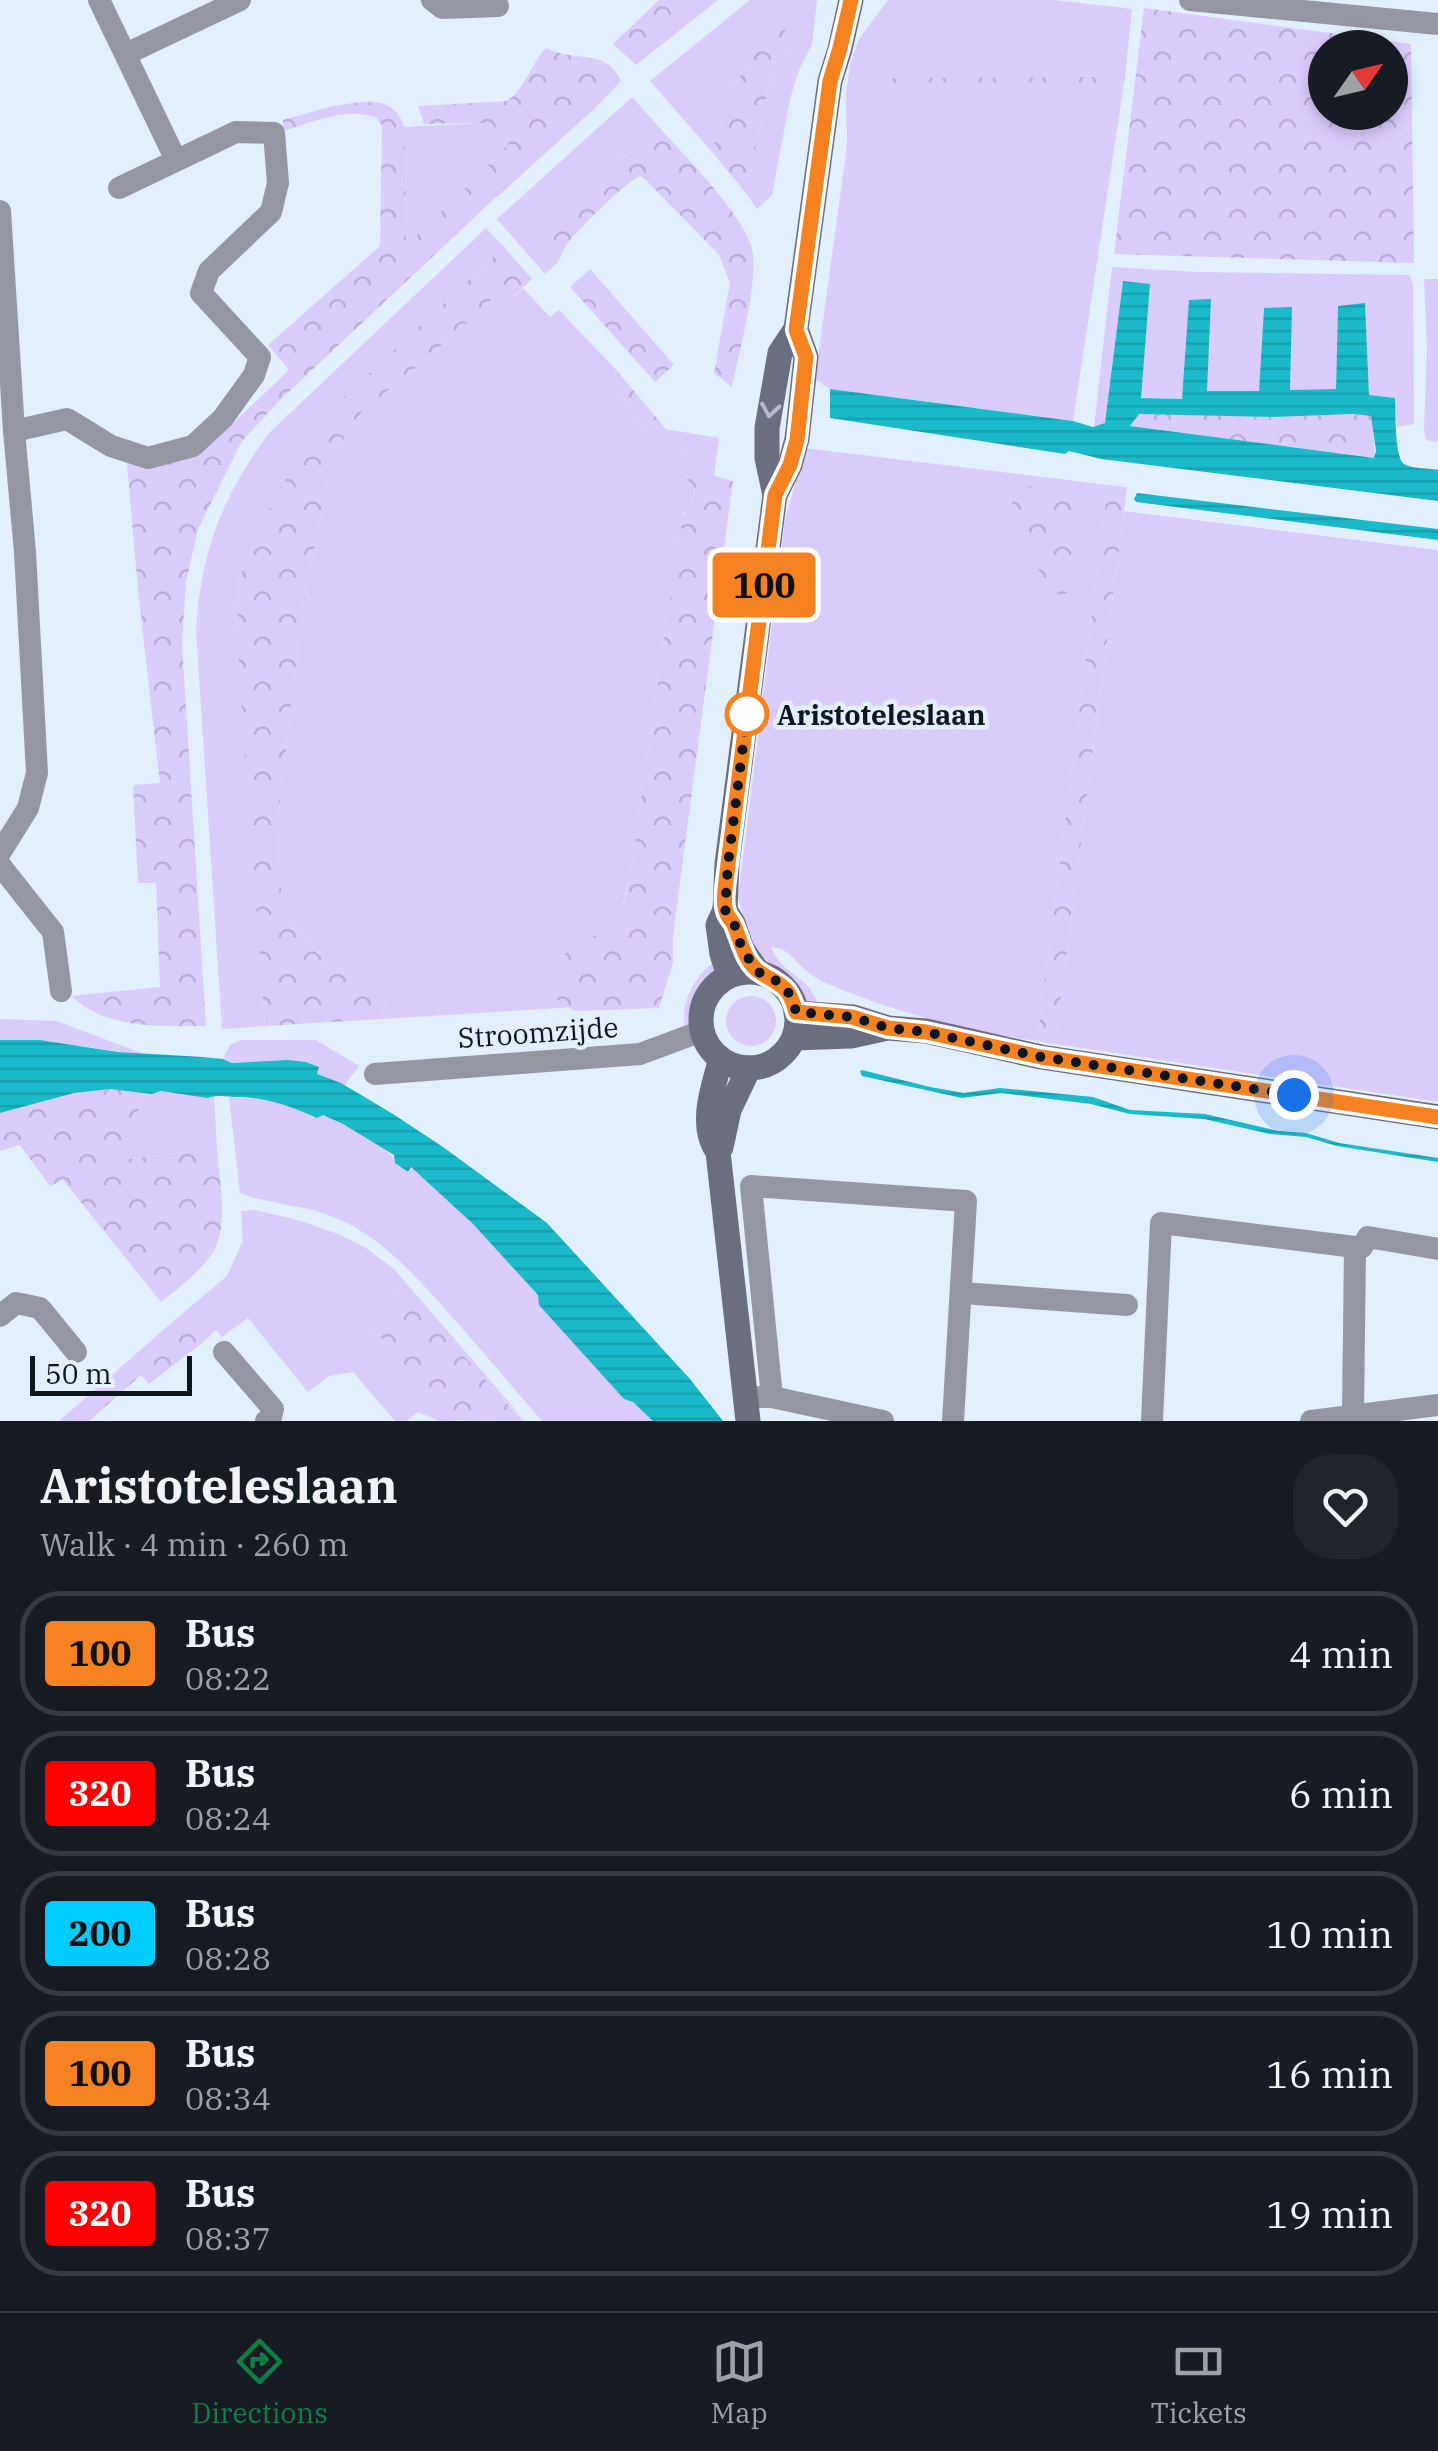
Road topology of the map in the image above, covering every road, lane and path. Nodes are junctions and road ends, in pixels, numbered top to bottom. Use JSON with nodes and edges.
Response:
{"nodes":[{"id":1,"x":99,"y":0,"type":"edge"},
{"id":2,"x":240,"y":0,"type":"edge"},
{"id":3,"x":432,"y":0,"type":"edge"},
{"id":4,"x":496,"y":0,"type":"edge"},
{"id":5,"x":851,"y":0,"type":"edge"},
{"id":6,"x":1190,"y":0,"type":"edge"},
{"id":7,"x":1438,"y":24,"type":"edge"},
{"id":8,"x":126,"y":54,"type":"junction"},
{"id":9,"x":176,"y":160,"type":"junction"},
{"id":10,"x":119,"y":188,"type":"dead end"},
{"id":11,"x":0,"y":211,"type":"edge"},
{"id":12,"x":3,"y":305,"type":"edge"},
{"id":13,"x":14,"y":432,"type":"junction"},
{"id":14,"x":25,"y":552,"type":"junction"},
{"id":15,"x":0,"y":555,"type":"edge"},
{"id":16,"x":0,"y":853,"type":"edge"},
{"id":17,"x":0,"y":865,"type":"edge"},
{"id":18,"x":725,"y":910,"type":"junction"},
{"id":19,"x":758,"y":972,"type":"junction"},
{"id":20,"x":729,"y":976,"type":"junction"},
{"id":21,"x":62,"y":991,"type":"dead end"},
{"id":22,"x":795,"y":1025,"type":"junction"},
{"id":23,"x":702,"y":1031,"type":"junction"},
{"id":24,"x":720,"y":1059,"type":"junction"},
{"id":25,"x":750,"y":1068,"type":"junction"},
{"id":26,"x":375,"y":1074,"type":"dead end"},
{"id":27,"x":1438,"y":1117,"type":"edge"},
{"id":28,"x":718,"y":1152,"type":"junction"},
{"id":29,"x":1356,"y":1247,"type":"junction"},
{"id":30,"x":1438,"y":1249,"type":"edge"},
{"id":31,"x":962,"y":1293,"type":"junction"},
{"id":32,"x":1127,"y":1305,"type":"dead end"},
{"id":33,"x":0,"y":1316,"type":"edge"},
{"id":34,"x":76,"y":1352,"type":"dead end"},
{"id":35,"x":224,"y":1352,"type":"dead end"},
{"id":36,"x":756,"y":1405,"type":"edge"},
{"id":37,"x":1438,"y":1405,"type":"edge"},
{"id":38,"x":1353,"y":1415,"type":"junction"},
{"id":39,"x":266,"y":1421,"type":"edge"},
{"id":40,"x":882,"y":1421,"type":"edge"},
{"id":41,"x":953,"y":1421,"type":"edge"},
{"id":42,"x":1152,"y":1421,"type":"edge"},
{"id":43,"x":1310,"y":1421,"type":"edge"}],
"edges":[{"from":1,"to":8,"type":"street"},
{"from":2,"to":8,"type":"street"},
{"from":3,"to":4,"type":"street"},
{"from":5,"to":18,"type":"street"},
{"from":6,"to":7,"type":"street"},
{"from":8,"to":9,"type":"street"},
{"from":9,"to":10,"type":"street"},
{"from":9,"to":13,"type":"street"},
{"from":11,"to":12,"type":"street"},
{"from":12,"to":13,"type":"street"},
{"from":13,"to":14,"type":"street"},
{"from":14,"to":15,"type":"street"},
{"from":14,"to":16,"type":"street"},
{"from":17,"to":21,"type":"street"},
{"from":18,"to":19,"type":"street"},
{"from":18,"to":20,"type":"street"},
{"from":19,"to":20,"type":"street"},
{"from":19,"to":22,"type":"street"},
{"from":20,"to":23,"type":"street"},
{"from":22,"to":25,"type":"street"},
{"from":22,"to":27,"type":"street"},
{"from":23,"to":24,"type":"street"},
{"from":23,"to":26,"type":"street","name":"Stroomzijde"},
{"from":24,"to":25,"type":"street"},
{"from":24,"to":28,"type":"street"},
{"from":25,"to":28,"type":"street"},
{"from":28,"to":36,"type":"street"},
{"from":29,"to":30,"type":"street"},
{"from":29,"to":38,"type":"street"},
{"from":29,"to":42,"type":"street"},
{"from":31,"to":32,"type":"street"},
{"from":31,"to":36,"type":"street"},
{"from":31,"to":41,"type":"street"},
{"from":33,"to":34,"type":"street"},
{"from":35,"to":39,"type":"street"},
{"from":36,"to":40,"type":"street"},
{"from":37,"to":38,"type":"street"},
{"from":38,"to":43,"type":"street"}]}
